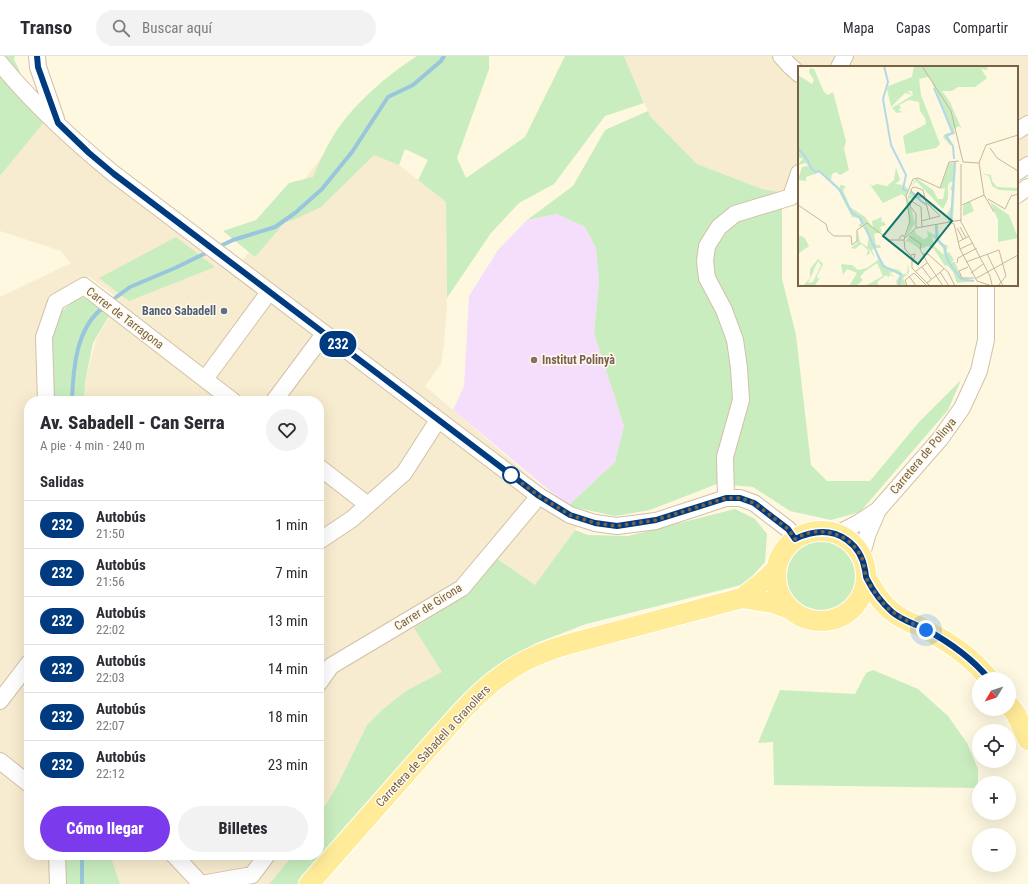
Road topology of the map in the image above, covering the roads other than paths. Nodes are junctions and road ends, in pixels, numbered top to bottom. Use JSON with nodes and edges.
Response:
{"nodes":[{"id":1,"x":37,"y":56,"type":"edge"},
{"id":2,"x":781,"y":56,"type":"edge"},
{"id":3,"x":845,"y":56,"type":"edge"},
{"id":4,"x":0,"y":63,"type":"edge"},
{"id":5,"x":840,"y":66,"type":"edge"},
{"id":6,"x":798,"y":73,"type":"edge"},
{"id":7,"x":58,"y":123,"type":"junction"},
{"id":8,"x":1028,"y":124,"type":"edge"},
{"id":9,"x":1018,"y":130,"type":"edge"},
{"id":10,"x":1028,"y":165,"type":"edge"},
{"id":11,"x":1018,"y":171,"type":"edge"},
{"id":12,"x":798,"y":176,"type":"edge"},
{"id":13,"x":1028,"y":187,"type":"edge"},
{"id":14,"x":1018,"y":194,"type":"edge"},
{"id":15,"x":986,"y":286,"type":"edge"},
{"id":16,"x":269,"y":292,"type":"junction"},
{"id":17,"x":324,"y":334,"type":"junction"},
{"id":18,"x":205,"y":379,"type":"junction"},
{"id":19,"x":46,"y":396,"type":"edge"},
{"id":20,"x":226,"y":396,"type":"edge"},
{"id":21,"x":278,"y":396,"type":"edge"},
{"id":22,"x":438,"y":420,"type":"junction"},
{"id":23,"x":324,"y":471,"type":"edge"},
{"id":24,"x":539,"y":496,"type":"junction"},
{"id":25,"x":726,"y":498,"type":"junction"},
{"id":26,"x":368,"y":505,"type":"junction"},
{"id":27,"x":878,"y":510,"type":"junction"},
{"id":28,"x":837,"y":534,"type":"junction"},
{"id":29,"x":324,"y":538,"type":"edge"},
{"id":30,"x":795,"y":539,"type":"junction"},
{"id":31,"x":861,"y":557,"type":"junction"},
{"id":32,"x":777,"y":568,"type":"junction"},
{"id":33,"x":866,"y":577,"type":"junction"},
{"id":34,"x":742,"y":598,"type":"junction"},
{"id":35,"x":790,"y":609,"type":"junction"},
{"id":36,"x":893,"y":613,"type":"junction"},
{"id":37,"x":844,"y":615,"type":"junction"},
{"id":38,"x":24,"y":670,"type":"edge"},
{"id":39,"x":982,"y":672,"type":"edge"},
{"id":40,"x":324,"y":676,"type":"edge"},
{"id":41,"x":0,"y":701,"type":"edge"},
{"id":42,"x":1016,"y":714,"type":"edge"},
{"id":43,"x":1028,"y":740,"type":"edge"},
{"id":44,"x":0,"y":761,"type":"edge"},
{"id":45,"x":24,"y":780,"type":"edge"},
{"id":46,"x":57,"y":860,"type":"edge"},
{"id":47,"x":179,"y":860,"type":"edge"},
{"id":48,"x":263,"y":860,"type":"edge"},
{"id":49,"x":58,"y":884,"type":"edge"},
{"id":50,"x":201,"y":884,"type":"edge"},
{"id":51,"x":309,"y":884,"type":"edge"}],
"edges":[{"from":1,"to":7,"type":"street"},
{"from":2,"to":6,"type":"street"},
{"from":3,"to":5,"type":"street"},
{"from":4,"to":7,"type":"street"},
{"from":7,"to":16,"type":"street"},
{"from":8,"to":9,"type":"street"},
{"from":10,"to":11,"type":"street"},
{"from":12,"to":25,"type":"street"},
{"from":13,"to":14,"type":"street"},
{"from":15,"to":27,"type":"street","name":"Carretera de Polinya"},
{"from":16,"to":17,"type":"street"},
{"from":16,"to":18,"type":"street"},
{"from":17,"to":21,"type":"street"},
{"from":17,"to":22,"type":"street"},
{"from":18,"to":19,"type":"street","name":"Carrer de Tarragona"},
{"from":18,"to":20,"type":"street","name":"Carrer de Tarragona"},
{"from":22,"to":24,"type":"street"},
{"from":22,"to":26,"type":"street"},
{"from":23,"to":26,"type":"street"},
{"from":24,"to":25,"type":"street"},
{"from":24,"to":40,"type":"street","name":"Carrer de Girona"},
{"from":25,"to":30,"type":"street"},
{"from":26,"to":29,"type":"street"},
{"from":27,"to":28,"type":"street","name":"Carretera de Polinya"},
{"from":27,"to":31,"type":"street","name":"Carretera de Polinya"},
{"from":28,"to":30,"type":"main road"},
{"from":28,"to":31,"type":"main road"},
{"from":30,"to":32,"type":"main road"},
{"from":31,"to":33,"type":"main road"},
{"from":32,"to":34,"type":"main road","name":"Carretera de Sabadell a Granollers"},
{"from":32,"to":35,"type":"main road"},
{"from":33,"to":36,"type":"main road"},
{"from":33,"to":37,"type":"main road"},
{"from":34,"to":35,"type":"main road","name":"Carretera de Sabadell a Granollers"},
{"from":34,"to":51,"type":"main road","name":"Carretera de Sabadell a Granollers"},
{"from":35,"to":37,"type":"main road"},
{"from":36,"to":37,"type":"main road"},
{"from":36,"to":39,"type":"main road"},
{"from":38,"to":41,"type":"street"},
{"from":42,"to":43,"type":"main road"},
{"from":44,"to":45,"type":"street"},
{"from":46,"to":49,"type":"street"},
{"from":47,"to":50,"type":"street"},
{"from":48,"to":50,"type":"street"}]}
